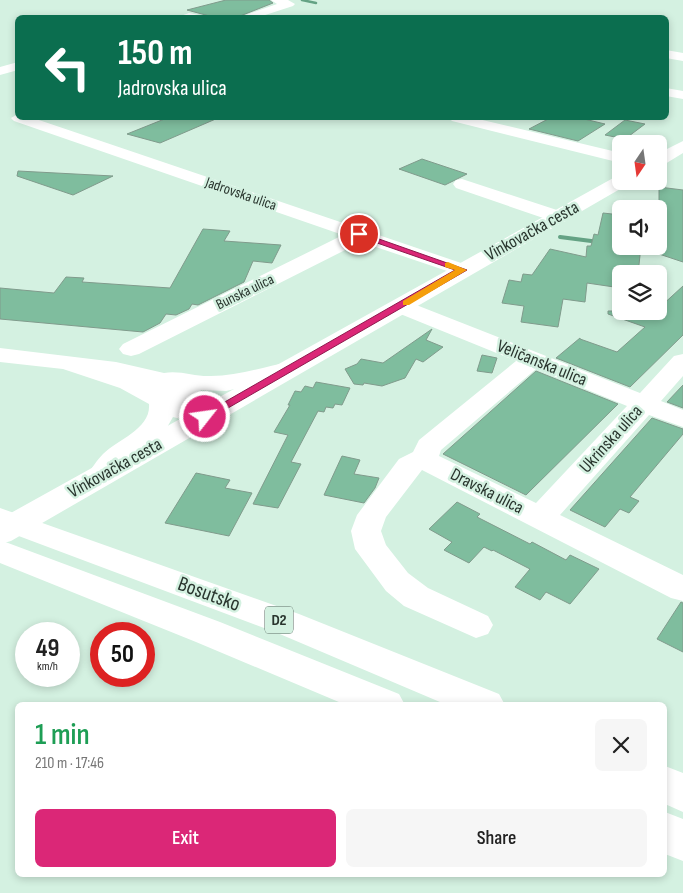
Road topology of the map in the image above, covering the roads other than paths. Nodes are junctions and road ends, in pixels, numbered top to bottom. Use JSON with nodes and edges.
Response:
{"nodes":[{"id":1,"x":276,"y":0,"type":"edge"},
{"id":2,"x":252,"y":15,"type":"edge"},
{"id":3,"x":669,"y":53,"type":"edge"},
{"id":4,"x":683,"y":57,"type":"edge"},
{"id":5,"x":15,"y":67,"type":"edge"},
{"id":6,"x":0,"y":71,"type":"edge"},
{"id":7,"x":669,"y":93,"type":"edge"},
{"id":8,"x":683,"y":95,"type":"edge"},
{"id":9,"x":27,"y":120,"type":"edge"},
{"id":10,"x":465,"y":120,"type":"edge"},
{"id":11,"x":612,"y":156,"type":"edge"},
{"id":12,"x":462,"y":184,"type":"dead end"},
{"id":13,"x":612,"y":186,"type":"edge"},
{"id":14,"x":559,"y":217,"type":"junction"},
{"id":15,"x":359,"y":234,"type":"junction"},
{"id":16,"x":462,"y":270,"type":"junction"},
{"id":17,"x":401,"y":306,"type":"junction"},
{"id":18,"x":131,"y":349,"type":"dead end"},
{"id":19,"x":0,"y":355,"type":"edge"},
{"id":20,"x":533,"y":359,"type":"junction"},
{"id":21,"x":683,"y":361,"type":"edge"},
{"id":22,"x":72,"y":364,"type":"junction"},
{"id":23,"x":289,"y":369,"type":"junction"},
{"id":24,"x":151,"y":376,"type":"junction"},
{"id":25,"x":162,"y":401,"type":"junction"},
{"id":26,"x":643,"y":404,"type":"junction"},
{"id":27,"x":205,"y":417,"type":"junction"},
{"id":28,"x":683,"y":419,"type":"edge"},
{"id":29,"x":425,"y":457,"type":"junction"},
{"id":30,"x":101,"y":476,"type":"junction"},
{"id":31,"x":0,"y":518,"type":"edge"},
{"id":32,"x":540,"y":518,"type":"junction"},
{"id":33,"x":0,"y":533,"type":"edge"},
{"id":34,"x":0,"y":551,"type":"edge"},
{"id":35,"x":683,"y":589,"type":"edge"},
{"id":36,"x":476,"y":625,"type":"dead end"},
{"id":37,"x":379,"y":702,"type":"edge"},
{"id":38,"x":479,"y":702,"type":"edge"},
{"id":39,"x":667,"y":785,"type":"edge"},
{"id":40,"x":683,"y":793,"type":"edge"},
{"id":41,"x":667,"y":833,"type":"edge"},
{"id":42,"x":683,"y":841,"type":"edge"}],
"edges":[{"from":1,"to":2,"type":"main road"},
{"from":3,"to":4,"type":"main road"},
{"from":5,"to":6,"type":"main road"},
{"from":7,"to":8,"type":"main road"},
{"from":9,"to":15,"type":"main road","name":"Jadrovska ulica"},
{"from":10,"to":11,"type":"main road"},
{"from":12,"to":14,"type":"main road"},
{"from":13,"to":14,"type":"main road","name":"Vinkovačka cesta"},
{"from":14,"to":16,"type":"main road","name":"Vinkovačka cesta"},
{"from":15,"to":16,"type":"main road","name":"Jadrovska ulica"},
{"from":15,"to":18,"type":"main road","name":"Bunska ulica"},
{"from":16,"to":17,"type":"main road","name":"Vinkovačka cesta"},
{"from":17,"to":20,"type":"main road","name":"Veličanska ulica"},
{"from":17,"to":23,"type":"main road","name":"Vinkovačka cesta"},
{"from":19,"to":22,"type":"main road"},
{"from":20,"to":26,"type":"main road","name":"Veličanska ulica"},
{"from":20,"to":29,"type":"main road"},
{"from":21,"to":26,"type":"main road","name":"Ukrinska ulica"},
{"from":22,"to":24,"type":"main road"},
{"from":22,"to":25,"type":"main road"},
{"from":23,"to":24,"type":"main road"},
{"from":23,"to":27,"type":"main road","name":"Vinkovačka cesta"},
{"from":24,"to":27,"type":"main road"},
{"from":25,"to":27,"type":"main road"},
{"from":25,"to":30,"type":"main road"},
{"from":26,"to":28,"type":"main road","name":"Veličanska ulica"},
{"from":26,"to":32,"type":"main road","name":"Ukrinska ulica"},
{"from":27,"to":30,"type":"main road","name":"Vinkovačka cesta"},
{"from":29,"to":32,"type":"main road","name":"Dravska ulica"},
{"from":29,"to":36,"type":"main road"},
{"from":30,"to":33,"type":"main road","name":"Vinkovačka cesta"},
{"from":31,"to":38,"type":"main road","name":"Bosutsko","number":"D2"},
{"from":32,"to":35,"type":"main road","name":"Dravska ulica"},
{"from":34,"to":37,"type":"main road","name":"Bosutsko","number":"D2"},
{"from":39,"to":40,"type":"main road"},
{"from":41,"to":42,"type":"main road"}]}
